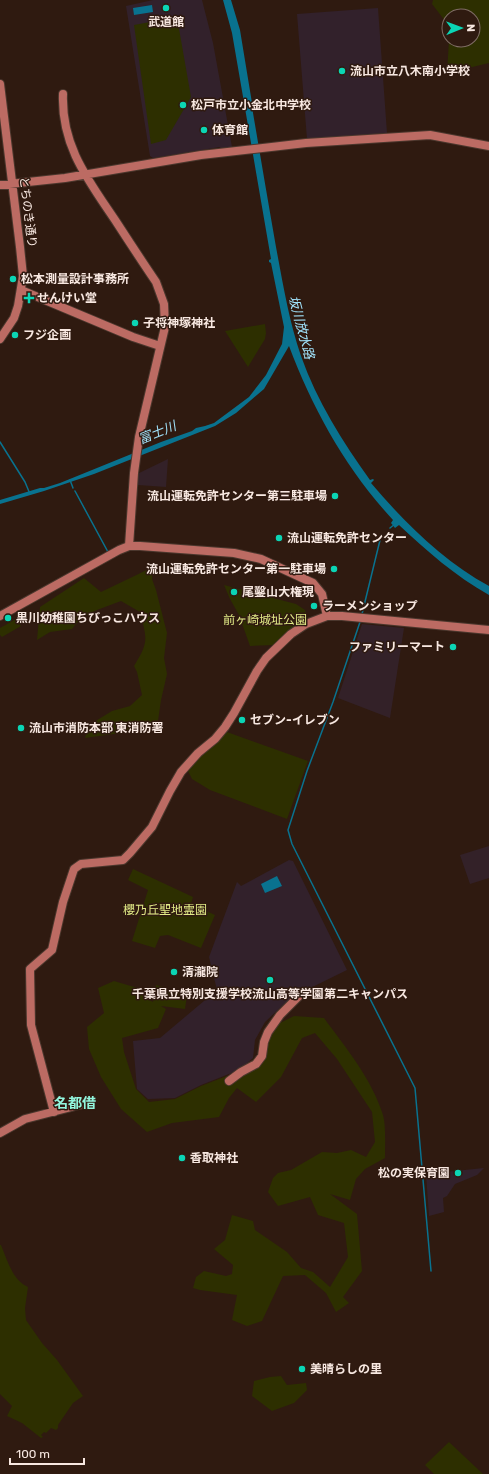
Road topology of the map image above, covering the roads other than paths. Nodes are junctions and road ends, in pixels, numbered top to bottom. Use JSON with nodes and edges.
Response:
{"nodes":[{"id":1,"x":0,"y":84,"type":"edge"},
{"id":2,"x":62,"y":94,"type":"dead end"},
{"id":3,"x":489,"y":146,"type":"edge"},
{"id":4,"x":85,"y":175,"type":"junction"},
{"id":5,"x":12,"y":184,"type":"junction"},
{"id":6,"x":0,"y":185,"type":"edge"},
{"id":7,"x":21,"y":290,"type":"junction"},
{"id":8,"x":0,"y":339,"type":"edge"},
{"id":9,"x":160,"y":346,"type":"junction"},
{"id":10,"x":129,"y":546,"type":"junction"},
{"id":11,"x":0,"y":616,"type":"edge"},
{"id":12,"x":327,"y":616,"type":"junction"},
{"id":13,"x":489,"y":630,"type":"edge"},
{"id":14,"x":300,"y":995,"type":"dead end"},
{"id":15,"x":229,"y":1081,"type":"dead end"},
{"id":16,"x":88,"y":1104,"type":"dead end"},
{"id":17,"x":54,"y":1112,"type":"junction"},
{"id":18,"x":0,"y":1133,"type":"edge"}],
"edges":[{"from":1,"to":5,"type":"street","name":"とちのき通り"},
{"from":2,"to":4,"type":"street"},
{"from":3,"to":4,"type":"street"},
{"from":4,"to":5,"type":"street"},
{"from":4,"to":9,"type":"street"},
{"from":5,"to":6,"type":"street"},
{"from":5,"to":7,"type":"street","name":"とちのき通り"},
{"from":7,"to":8,"type":"street","name":"とちのき通り"},
{"from":7,"to":9,"type":"street"},
{"from":9,"to":10,"type":"street"},
{"from":10,"to":11,"type":"street"},
{"from":10,"to":12,"type":"street"},
{"from":12,"to":13,"type":"street"},
{"from":12,"to":17,"type":"street"},
{"from":14,"to":15,"type":"street"},
{"from":16,"to":17,"type":"street"},
{"from":17,"to":18,"type":"street"}]}
